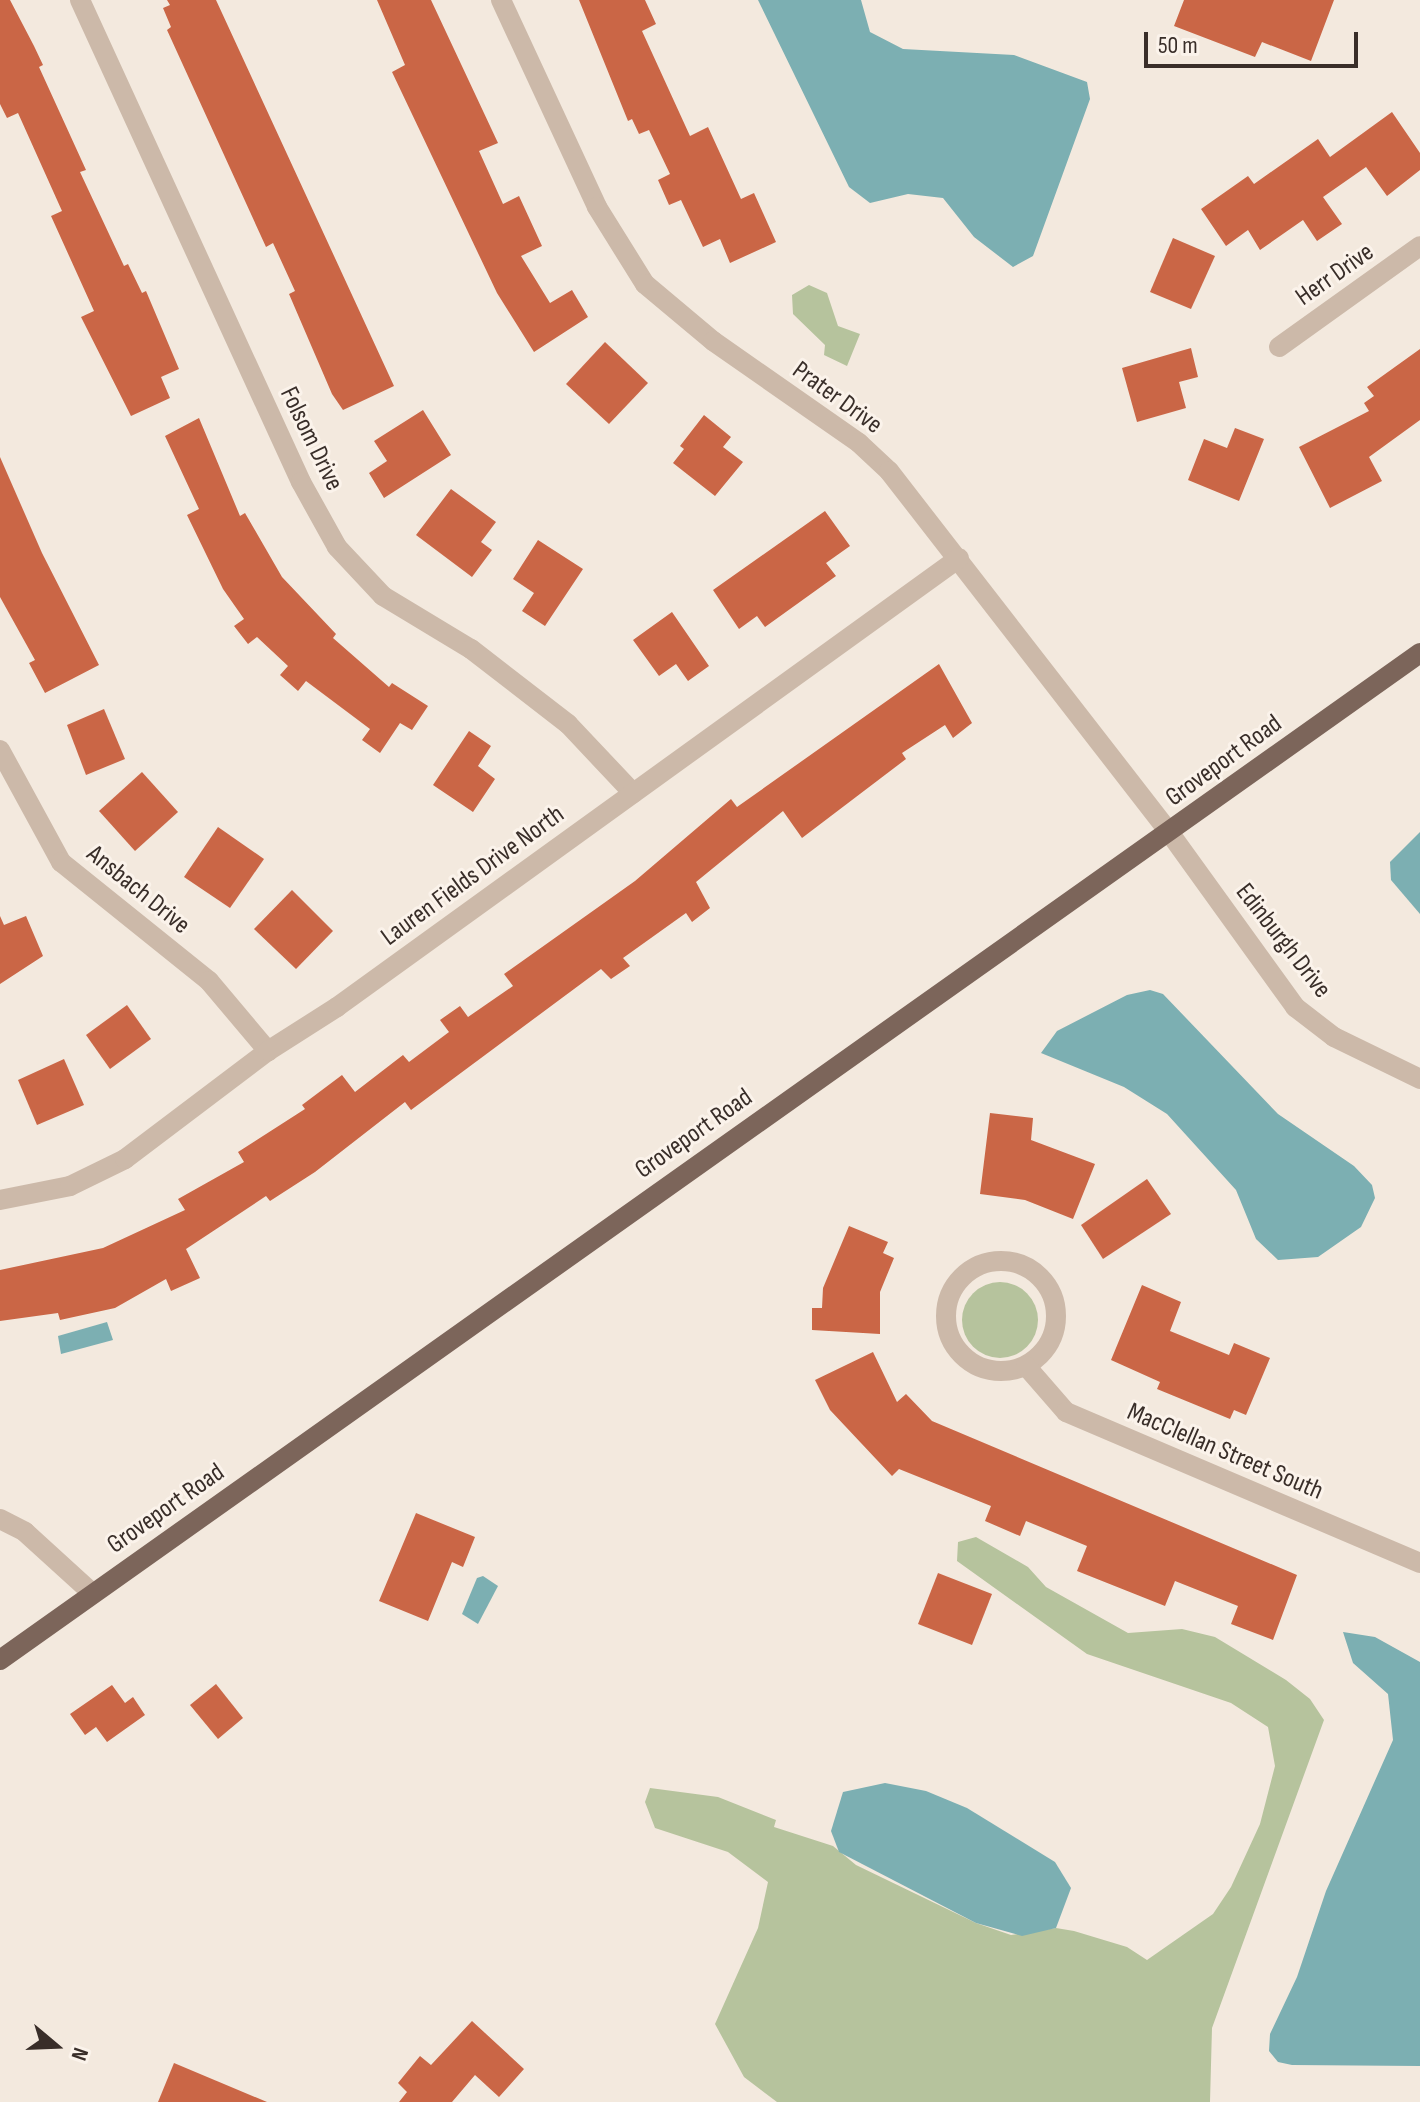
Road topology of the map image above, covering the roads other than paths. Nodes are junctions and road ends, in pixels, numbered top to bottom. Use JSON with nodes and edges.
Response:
{"nodes":[{"id":1,"x":80,"y":0,"type":"edge"},
{"id":2,"x":501,"y":0,"type":"edge"},
{"id":3,"x":1420,"y":246,"type":"edge"},
{"id":4,"x":1279,"y":347,"type":"dead end"},
{"id":5,"x":959,"y":558,"type":"junction"},
{"id":6,"x":1420,"y":653,"type":"edge"},
{"id":7,"x":0,"y":750,"type":"edge"},
{"id":8,"x":633,"y":793,"type":"junction"},
{"id":9,"x":1169,"y":832,"type":"junction"},
{"id":10,"x":268,"y":1051,"type":"junction"},
{"id":11,"x":1420,"y":1079,"type":"edge"},
{"id":12,"x":0,"y":1200,"type":"edge"},
{"id":13,"x":1026,"y":1366,"type":"junction"},
{"id":14,"x":0,"y":1519,"type":"edge"},
{"id":15,"x":1420,"y":1563,"type":"edge"},
{"id":16,"x":91,"y":1592,"type":"junction"},
{"id":17,"x":0,"y":1660,"type":"edge"}],
"edges":[{"from":1,"to":8,"type":"street","name":"Folsom Drive"},
{"from":2,"to":5,"type":"street","name":"Prater Drive"},
{"from":3,"to":4,"type":"street","name":"Herr Drive"},
{"from":5,"to":8,"type":"street","name":"Lauren Fields Drive North"},
{"from":5,"to":9,"type":"street","name":"Prater Drive"},
{"from":6,"to":9,"type":"main road","name":"Groveport Road"},
{"from":7,"to":10,"type":"street","name":"Ansbach Drive"},
{"from":8,"to":10,"type":"street","name":"Lauren Fields Drive North"},
{"from":9,"to":11,"type":"street","name":"Edinburgh Drive"},
{"from":9,"to":16,"type":"main road","name":"Groveport Road"},
{"from":10,"to":12,"type":"street","name":"Lauren Fields Drive North"},
{"from":13,"to":13,"type":"street"},
{"from":13,"to":15,"type":"street","name":"MacClellan Street South"},
{"from":14,"to":16,"type":"street"},
{"from":16,"to":17,"type":"main road","name":"Groveport Road"}]}
